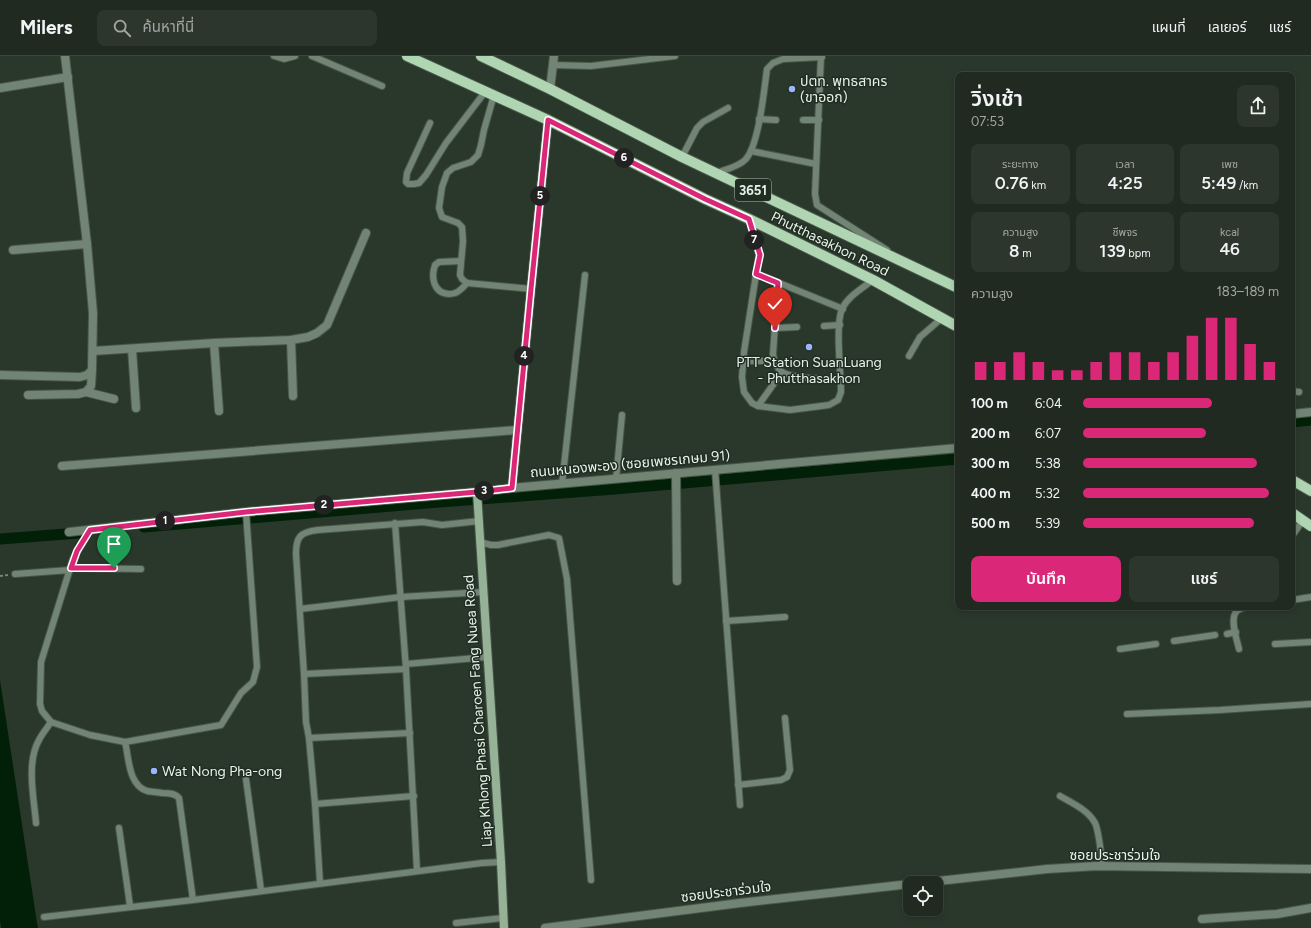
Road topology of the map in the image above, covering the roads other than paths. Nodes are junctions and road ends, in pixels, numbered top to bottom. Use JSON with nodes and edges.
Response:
{"nodes":[{"id":1,"x":65,"y":56,"type":"edge"},
{"id":2,"x":274,"y":56,"type":"edge"},
{"id":3,"x":295,"y":56,"type":"edge"},
{"id":4,"x":312,"y":56,"type":"edge"},
{"id":5,"x":407,"y":56,"type":"edge"},
{"id":6,"x":481,"y":56,"type":"edge"},
{"id":7,"x":554,"y":56,"type":"edge"},
{"id":8,"x":675,"y":56,"type":"edge"},
{"id":9,"x":821,"y":56,"type":"edge"},
{"id":10,"x":552,"y":65,"type":"junction"},
{"id":11,"x":68,"y":77,"type":"junction"},
{"id":12,"x":382,"y":86,"type":"dead end"},
{"id":13,"x":0,"y":88,"type":"edge"},
{"id":14,"x":550,"y":88,"type":"junction"},
{"id":15,"x":489,"y":94,"type":"junction"},
{"id":16,"x":728,"y":108,"type":"dead end"},
{"id":17,"x":759,"y":119,"type":"junction"},
{"id":18,"x":548,"y":120,"type":"junction"},
{"id":19,"x":776,"y":120,"type":"dead end"},
{"id":20,"x":803,"y":120,"type":"dead end"},
{"id":21,"x":819,"y":120,"type":"junction"},
{"id":22,"x":430,"y":123,"type":"dead end"},
{"id":23,"x":751,"y":151,"type":"junction"},
{"id":24,"x":682,"y":157,"type":"junction"},
{"id":25,"x":816,"y":164,"type":"junction"},
{"id":26,"x":717,"y":173,"type":"junction"},
{"id":27,"x":749,"y":219,"type":"junction"},
{"id":28,"x":366,"y":233,"type":"dead end"},
{"id":29,"x":87,"y":244,"type":"junction"},
{"id":30,"x":13,"y":250,"type":"dead end"},
{"id":31,"x":461,"y":261,"type":"junction"},
{"id":32,"x":916,"y":269,"type":"junction"},
{"id":33,"x":756,"y":274,"type":"junction"},
{"id":34,"x":586,"y":275,"type":"dead end"},
{"id":35,"x":873,"y":280,"type":"junction"},
{"id":36,"x":467,"y":283,"type":"junction"},
{"id":37,"x":778,"y":283,"type":"junction"},
{"id":38,"x":955,"y":287,"type":"edge"},
{"id":39,"x":531,"y":289,"type":"junction"},
{"id":40,"x":842,"y":309,"type":"junction"},
{"id":41,"x":942,"y":318,"type":"junction"},
{"id":42,"x":955,"y":324,"type":"edge"},
{"id":43,"x":840,"y":325,"type":"junction"},
{"id":44,"x":824,"y":326,"type":"dead end"},
{"id":45,"x":797,"y":327,"type":"dead end"},
{"id":46,"x":775,"y":328,"type":"junction"},
{"id":47,"x":291,"y":340,"type":"junction"},
{"id":48,"x":214,"y":343,"type":"junction"},
{"id":49,"x":132,"y":349,"type":"junction"},
{"id":50,"x":93,"y":351,"type":"junction"},
{"id":51,"x":909,"y":356,"type":"dead end"},
{"id":52,"x":743,"y":361,"type":"junction"},
{"id":53,"x":774,"y":362,"type":"junction"},
{"id":54,"x":92,"y":370,"type":"junction"},
{"id":55,"x":782,"y":372,"type":"junction"},
{"id":56,"x":0,"y":375,"type":"edge"},
{"id":57,"x":841,"y":380,"type":"junction"},
{"id":58,"x":1295,"y":391,"type":"edge"},
{"id":59,"x":86,"y":392,"type":"junction"},
{"id":60,"x":1299,"y":392,"type":"dead end"},
{"id":61,"x":28,"y":396,"type":"dead end"},
{"id":62,"x":293,"y":396,"type":"dead end"},
{"id":63,"x":114,"y":399,"type":"dead end"},
{"id":64,"x":758,"y":406,"type":"junction"},
{"id":65,"x":136,"y":408,"type":"dead end"},
{"id":66,"x":219,"y":411,"type":"dead end"},
{"id":67,"x":1311,"y":412,"type":"edge"},
{"id":68,"x":1295,"y":414,"type":"edge"},
{"id":69,"x":622,"y":415,"type":"dead end"},
{"id":70,"x":518,"y":430,"type":"junction"},
{"id":71,"x":955,"y":448,"type":"edge"},
{"id":72,"x":62,"y":466,"type":"dead end"},
{"id":73,"x":715,"y":470,"type":"junction"},
{"id":74,"x":676,"y":473,"type":"junction"},
{"id":75,"x":616,"y":479,"type":"junction"},
{"id":76,"x":1295,"y":482,"type":"edge"},
{"id":77,"x":562,"y":484,"type":"junction"},
{"id":78,"x":512,"y":488,"type":"junction"},
{"id":79,"x":1311,"y":491,"type":"edge"},
{"id":80,"x":477,"y":492,"type":"junction"},
{"id":81,"x":246,"y":512,"type":"junction"},
{"id":82,"x":1295,"y":516,"type":"edge"},
{"id":83,"x":479,"y":521,"type":"junction"},
{"id":84,"x":395,"y":523,"type":"junction"},
{"id":85,"x":1307,"y":523,"type":"edge"},
{"id":86,"x":90,"y":530,"type":"junction"},
{"id":87,"x":69,"y":532,"type":"dead end"},
{"id":88,"x":1295,"y":533,"type":"edge"},
{"id":89,"x":480,"y":542,"type":"junction"},
{"id":90,"x":71,"y":569,"type":"junction"},
{"id":91,"x":141,"y":569,"type":"dead end"},
{"id":92,"x":15,"y":574,"type":"dead end"},
{"id":93,"x":677,"y":581,"type":"dead end"},
{"id":94,"x":483,"y":592,"type":"junction"},
{"id":95,"x":401,"y":597,"type":"junction"},
{"id":96,"x":1311,"y":597,"type":"edge"},
{"id":97,"x":1295,"y":600,"type":"edge"},
{"id":98,"x":300,"y":609,"type":"junction"},
{"id":99,"x":1238,"y":610,"type":"edge"},
{"id":100,"x":785,"y":617,"type":"dead end"},
{"id":101,"x":726,"y":621,"type":"junction"},
{"id":102,"x":1236,"y":632,"type":"junction"},
{"id":103,"x":1227,"y":634,"type":"dead end"},
{"id":104,"x":1215,"y":635,"type":"dead end"},
{"id":105,"x":1174,"y":641,"type":"dead end"},
{"id":106,"x":1311,"y":642,"type":"edge"},
{"id":107,"x":1156,"y":644,"type":"dead end"},
{"id":108,"x":1275,"y":644,"type":"dead end"},
{"id":109,"x":1120,"y":649,"type":"dead end"},
{"id":110,"x":1239,"y":649,"type":"dead end"},
{"id":111,"x":488,"y":657,"type":"junction"},
{"id":112,"x":406,"y":667,"type":"junction"},
{"id":113,"x":304,"y":674,"type":"junction"},
{"id":114,"x":1311,"y":704,"type":"edge"},
{"id":115,"x":1128,"y":714,"type":"dead end"},
{"id":116,"x":786,"y":718,"type":"dead end"},
{"id":117,"x":51,"y":722,"type":"junction"},
{"id":118,"x":410,"y":733,"type":"junction"},
{"id":119,"x":309,"y":738,"type":"junction"},
{"id":120,"x":125,"y":742,"type":"junction"},
{"id":121,"x":246,"y":779,"type":"dead end"},
{"id":122,"x":738,"y":785,"type":"junction"},
{"id":123,"x":414,"y":796,"type":"junction"},
{"id":124,"x":1060,"y":796,"type":"dead end"},
{"id":125,"x":315,"y":804,"type":"junction"},
{"id":126,"x":740,"y":805,"type":"dead end"},
{"id":127,"x":36,"y":823,"type":"dead end"},
{"id":128,"x":119,"y":828,"type":"dead end"},
{"id":129,"x":501,"y":862,"type":"junction"},
{"id":130,"x":1103,"y":866,"type":"junction"},
{"id":131,"x":1311,"y":869,"type":"edge"},
{"id":132,"x":417,"y":871,"type":"junction"},
{"id":133,"x":591,"y":880,"type":"dead end"},
{"id":134,"x":943,"y":880,"type":"edge"},
{"id":135,"x":320,"y":883,"type":"junction"},
{"id":136,"x":903,"y":885,"type":"edge"},
{"id":137,"x":261,"y":890,"type":"junction"},
{"id":138,"x":193,"y":900,"type":"junction"},
{"id":139,"x":130,"y":906,"type":"junction"},
{"id":140,"x":1311,"y":908,"type":"edge"},
{"id":141,"x":44,"y":917,"type":"dead end"},
{"id":142,"x":503,"y":918,"type":"junction"},
{"id":143,"x":1202,"y":919,"type":"dead end"},
{"id":144,"x":456,"y":923,"type":"dead end"},
{"id":145,"x":504,"y":928,"type":"edge"},
{"id":146,"x":545,"y":928,"type":"edge"}],
"edges":[{"from":1,"to":11,"type":"street"},
{"from":2,"to":3,"type":"lane"},
{"from":4,"to":12,"type":"lane"},
{"from":5,"to":15,"type":"main road","name":"Phutthasakhon Road","number":"3651"},
{"from":6,"to":14,"type":"main road","name":"Phutthasakhon Road","number":"3651"},
{"from":7,"to":10,"type":"street"},
{"from":8,"to":10,"type":"lane"},
{"from":9,"to":17,"type":"lane"},
{"from":9,"to":21,"type":"lane"},
{"from":10,"to":14,"type":"street"},
{"from":11,"to":13,"type":"street"},
{"from":11,"to":29,"type":"street"},
{"from":14,"to":24,"type":"main road","name":"Phutthasakhon Road","number":"3651"},
{"from":15,"to":18,"type":"main road","name":"Phutthasakhon Road","number":"3651"},
{"from":15,"to":22,"type":"lane"},
{"from":15,"to":31,"type":"lane"},
{"from":16,"to":24,"type":"lane"},
{"from":17,"to":19,"type":"lane"},
{"from":17,"to":23,"type":"lane"},
{"from":18,"to":27,"type":"main road","name":"Phutthasakhon Road","number":"3651"},
{"from":18,"to":39,"type":"main road"},
{"from":20,"to":21,"type":"lane"},
{"from":21,"to":25,"type":"lane"},
{"from":23,"to":25,"type":"lane"},
{"from":23,"to":26,"type":"lane"},
{"from":24,"to":26,"type":"main road","name":"Phutthasakhon Road","number":"3651"},
{"from":25,"to":32,"type":"lane"},
{"from":26,"to":32,"type":"main road","name":"Phutthasakhon Road","number":"3651"},
{"from":27,"to":33,"type":"lane"},
{"from":27,"to":35,"type":"main road","name":"Phutthasakhon Road","number":"3651"},
{"from":28,"to":47,"type":"street"},
{"from":29,"to":30,"type":"street"},
{"from":29,"to":50,"type":"street"},
{"from":31,"to":36,"type":"lane"},
{"from":31,"to":36,"type":"lane"},
{"from":32,"to":38,"type":"main road","name":"Phutthasakhon Road","number":"3651"},
{"from":33,"to":37,"type":"lane"},
{"from":33,"to":52,"type":"lane"},
{"from":34,"to":77,"type":"lane"},
{"from":35,"to":40,"type":"lane"},
{"from":35,"to":41,"type":"main road","name":"Phutthasakhon Road","number":"3651"},
{"from":36,"to":39,"type":"lane"},
{"from":37,"to":40,"type":"lane"},
{"from":37,"to":46,"type":"lane"},
{"from":39,"to":70,"type":"main road"},
{"from":40,"to":43,"type":"lane"},
{"from":41,"to":42,"type":"main road","name":"Phutthasakhon Road","number":"3651"},
{"from":41,"to":51,"type":"lane"},
{"from":43,"to":44,"type":"lane"},
{"from":43,"to":57,"type":"lane"},
{"from":45,"to":46,"type":"lane"},
{"from":46,"to":53,"type":"lane"},
{"from":47,"to":48,"type":"street"},
{"from":47,"to":62,"type":"street"},
{"from":48,"to":49,"type":"street"},
{"from":48,"to":66,"type":"street"},
{"from":49,"to":50,"type":"street"},
{"from":49,"to":65,"type":"street"},
{"from":50,"to":54,"type":"street"},
{"from":52,"to":53,"type":"lane"},
{"from":52,"to":64,"type":"lane"},
{"from":53,"to":55,"type":"lane"},
{"from":54,"to":56,"type":"street"},
{"from":54,"to":59,"type":"street"},
{"from":55,"to":57,"type":"lane"},
{"from":55,"to":64,"type":"lane"},
{"from":57,"to":64,"type":"lane"},
{"from":58,"to":60,"type":"lane"},
{"from":59,"to":61,"type":"street"},
{"from":59,"to":63,"type":"street"},
{"from":67,"to":68,"type":"street"},
{"from":69,"to":75,"type":"lane"},
{"from":70,"to":72,"type":"street"},
{"from":70,"to":78,"type":"main road"},
{"from":71,"to":73,"type":"street","name":"ถนนหนองพะอง (ซอยเพชรเกษม 91)"},
{"from":73,"to":74,"type":"street","name":"ถนนหนองพะอง (ซอยเพชรเกษม 91)"},
{"from":73,"to":101,"type":"lane"},
{"from":74,"to":75,"type":"street","name":"ถนนหนองพะอง (ซอยเพชรเกษม 91)"},
{"from":74,"to":93,"type":"street"},
{"from":75,"to":77,"type":"street","name":"ถนนหนองพะอง (ซอยเพชรเกษม 91)"},
{"from":76,"to":79,"type":"main road"},
{"from":77,"to":78,"type":"street","name":"ถนนหนองพะอง (ซอยเพชรเกษม 91)"},
{"from":78,"to":80,"type":"main road","name":"ถนนหนองพะอง (ซอยเพชรเกษม 91)"},
{"from":80,"to":81,"type":"street","name":"ถนนหนองพะอง (ซอยเพชรเกษม 91)"},
{"from":80,"to":83,"type":"main road","name":"Liap Khlong Phasi Charoen Fang Nuea Road"},
{"from":81,"to":86,"type":"street","name":"ถนนหนองพะอง (ซอยเพชรเกษม 91)"},
{"from":81,"to":120,"type":"lane"},
{"from":82,"to":85,"type":"main road"},
{"from":83,"to":84,"type":"lane"},
{"from":83,"to":89,"type":"main road","name":"Liap Khlong Phasi Charoen Fang Nuea Road"},
{"from":84,"to":95,"type":"lane"},
{"from":84,"to":98,"type":"lane"},
{"from":85,"to":88,"type":"lane"},
{"from":86,"to":87,"type":"street","name":"ถนนหนองพะอง (ซอยเพชรเกษม 91)"},
{"from":86,"to":90,"type":"lane"},
{"from":89,"to":94,"type":"main road","name":"Liap Khlong Phasi Charoen Fang Nuea Road"},
{"from":89,"to":133,"type":"lane"},
{"from":90,"to":91,"type":"lane"},
{"from":90,"to":92,"type":"lane"},
{"from":90,"to":117,"type":"lane"},
{"from":94,"to":95,"type":"lane"},
{"from":94,"to":111,"type":"main road","name":"Liap Khlong Phasi Charoen Fang Nuea Road"},
{"from":95,"to":98,"type":"lane"},
{"from":95,"to":112,"type":"lane"},
{"from":96,"to":97,"type":"lane"},
{"from":98,"to":113,"type":"lane"},
{"from":99,"to":102,"type":"lane"},
{"from":100,"to":101,"type":"lane"},
{"from":101,"to":122,"type":"lane"},
{"from":102,"to":103,"type":"lane"},
{"from":102,"to":110,"type":"lane"},
{"from":104,"to":105,"type":"lane"},
{"from":106,"to":108,"type":"lane"},
{"from":107,"to":109,"type":"lane"},
{"from":111,"to":112,"type":"lane"},
{"from":111,"to":129,"type":"main road","name":"Liap Khlong Phasi Charoen Fang Nuea Road"},
{"from":112,"to":113,"type":"lane"},
{"from":112,"to":118,"type":"lane"},
{"from":113,"to":119,"type":"lane"},
{"from":114,"to":115,"type":"lane"},
{"from":116,"to":122,"type":"lane"},
{"from":117,"to":120,"type":"lane"},
{"from":117,"to":127,"type":"lane"},
{"from":118,"to":119,"type":"lane"},
{"from":118,"to":123,"type":"lane"},
{"from":119,"to":125,"type":"lane"},
{"from":120,"to":138,"type":"lane"},
{"from":121,"to":137,"type":"lane"},
{"from":122,"to":126,"type":"lane"},
{"from":123,"to":125,"type":"lane"},
{"from":123,"to":132,"type":"lane"},
{"from":124,"to":130,"type":"lane"},
{"from":125,"to":135,"type":"lane"},
{"from":128,"to":139,"type":"lane"},
{"from":129,"to":132,"type":"lane"},
{"from":129,"to":142,"type":"main road","name":"Liap Khlong Phasi Charoen Fang Nuea Road"},
{"from":130,"to":131,"type":"street","name":"ซอยประชาร่วมใจ"},
{"from":130,"to":134,"type":"street","name":"ซอยประชาร่วมใจ"},
{"from":132,"to":135,"type":"lane"},
{"from":135,"to":137,"type":"lane"},
{"from":136,"to":146,"type":"street","name":"ซอยประชาร่วมใจ"},
{"from":137,"to":138,"type":"lane"},
{"from":138,"to":139,"type":"lane"},
{"from":139,"to":141,"type":"lane"},
{"from":140,"to":143,"type":"street"},
{"from":142,"to":144,"type":"lane"},
{"from":142,"to":145,"type":"main road","name":"Liap Khlong Phasi Charoen Fang Nuea Road"}]}
